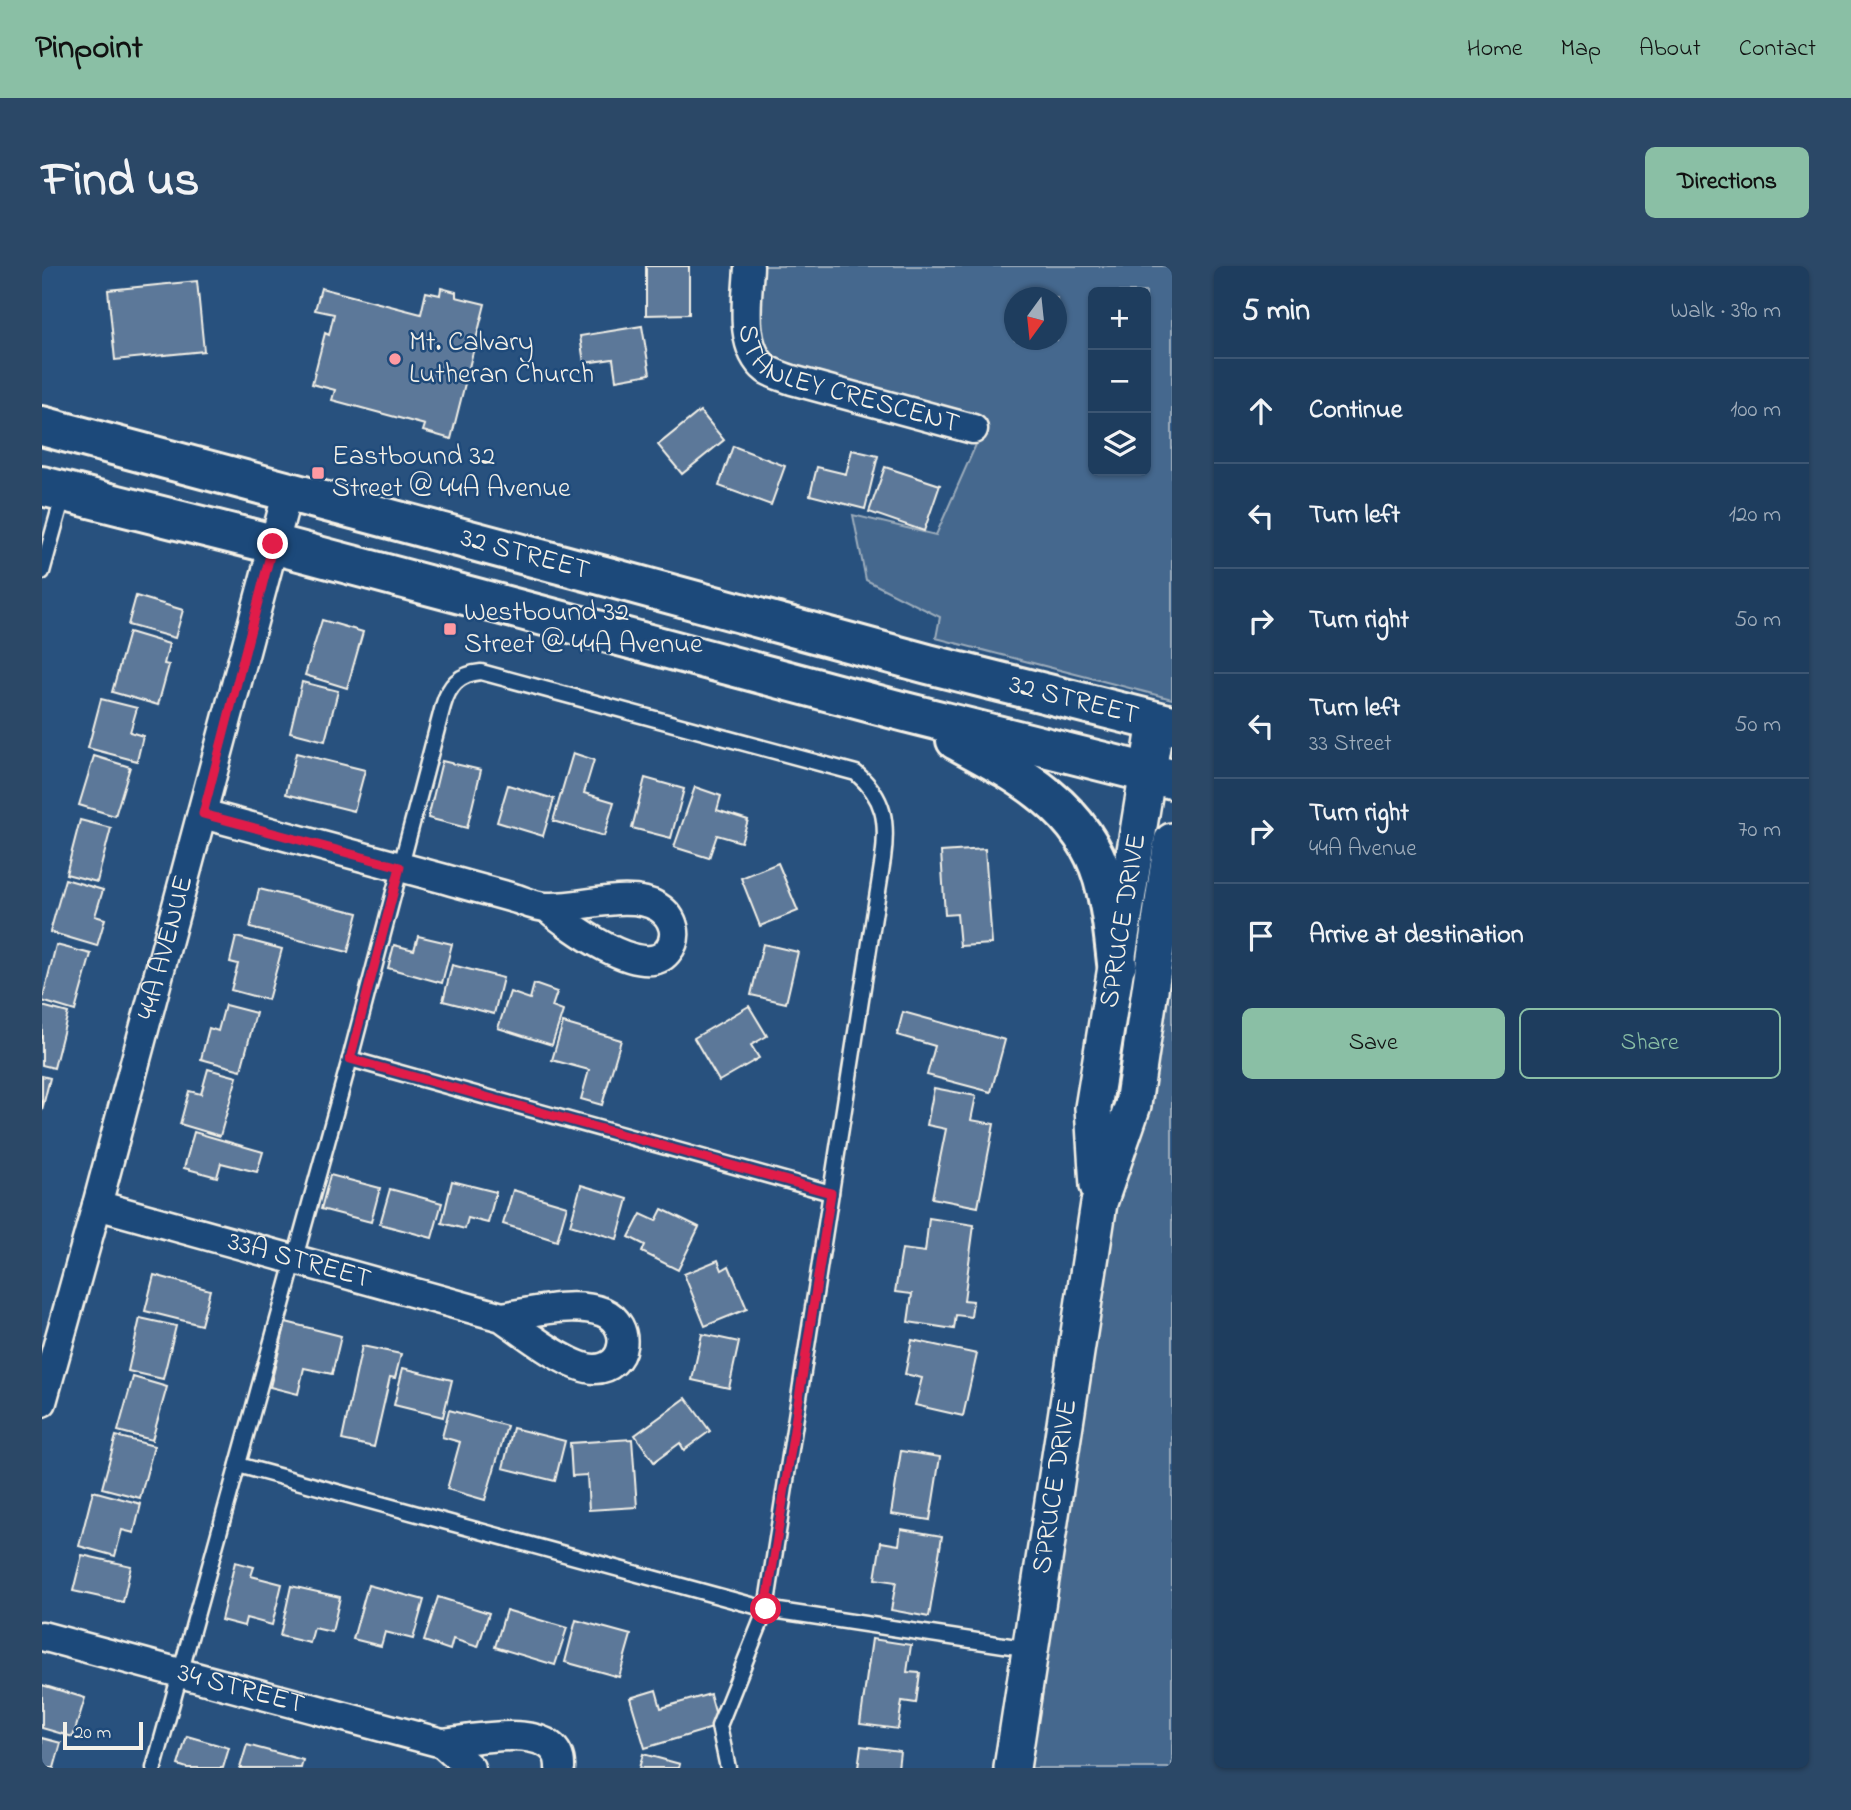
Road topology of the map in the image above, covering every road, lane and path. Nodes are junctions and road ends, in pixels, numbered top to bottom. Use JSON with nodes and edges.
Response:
{"nodes":[{"id":1,"x":749,"y":266,"type":"edge"},
{"id":2,"x":42,"y":426,"type":"edge"},
{"id":3,"x":973,"y":429,"type":"dead end"},
{"id":4,"x":53,"y":489,"type":"edge"},
{"id":5,"x":288,"y":491,"type":"junction"},
{"id":6,"x":273,"y":544,"type":"junction"},
{"id":7,"x":42,"y":572,"type":"edge"},
{"id":8,"x":905,"y":712,"type":"junction"},
{"id":9,"x":1164,"y":723,"type":"edge"},
{"id":10,"x":1160,"y":776,"type":"edge"},
{"id":11,"x":203,"y":814,"type":"junction"},
{"id":12,"x":1172,"y":841,"type":"edge"},
{"id":13,"x":400,"y":867,"type":"junction"},
{"id":14,"x":547,"y":907,"type":"dead end"},
{"id":15,"x":1117,"y":963,"type":"junction"},
{"id":16,"x":350,"y":1059,"type":"junction"},
{"id":17,"x":831,"y":1193,"type":"junction"},
{"id":18,"x":1099,"y":1203,"type":"junction"},
{"id":19,"x":97,"y":1205,"type":"junction"},
{"id":20,"x":293,"y":1258,"type":"junction"},
{"id":21,"x":502,"y":1317,"type":"dead end"},
{"id":22,"x":42,"y":1402,"type":"edge"},
{"id":23,"x":238,"y":1465,"type":"junction"},
{"id":24,"x":766,"y":1609,"type":"junction"},
{"id":25,"x":42,"y":1636,"type":"edge"},
{"id":26,"x":1030,"y":1649,"type":"junction"},
{"id":27,"x":180,"y":1674,"type":"junction"},
{"id":28,"x":442,"y":1743,"type":"junction"},
{"id":29,"x":154,"y":1768,"type":"edge"},
{"id":30,"x":470,"y":1768,"type":"edge"},
{"id":31,"x":561,"y":1768,"type":"edge"},
{"id":32,"x":728,"y":1768,"type":"edge"},
{"id":33,"x":1012,"y":1768,"type":"edge"}],
"edges":[{"from":1,"to":3,"type":"street","name":"STANLEY CRESCENT"},
{"from":2,"to":5,"type":"main road","name":"32 STREET"},
{"from":4,"to":6,"type":"main road","name":"32 STREET"},
{"from":4,"to":7,"type":"lane"},
{"from":5,"to":6,"type":"street","name":"44A AVENUE"},
{"from":5,"to":9,"type":"main road","name":"32 STREET"},
{"from":6,"to":8,"type":"main road","name":"32 STREET"},
{"from":6,"to":11,"type":"street","name":"44A AVENUE"},
{"from":8,"to":10,"type":"main road","name":"32 STREET"},
{"from":8,"to":15,"type":"main road"},
{"from":9,"to":10,"type":"street","name":"SPRUCE DRIVE"},
{"from":10,"to":15,"type":"street","name":"SPRUCE DRIVE"},
{"from":11,"to":13,"type":"street"},
{"from":11,"to":19,"type":"street","name":"44A AVENUE"},
{"from":12,"to":18,"type":"street","name":"SPRUCE DRIVE"},
{"from":13,"to":14,"type":"street"},
{"from":13,"to":16,"type":"lane"},
{"from":13,"to":17,"type":"lane"},
{"from":15,"to":18,"type":"street","name":"SPRUCE DRIVE"},
{"from":16,"to":17,"type":"lane"},
{"from":16,"to":20,"type":"lane"},
{"from":17,"to":24,"type":"lane"},
{"from":18,"to":26,"type":"street","name":"SPRUCE DRIVE"},
{"from":19,"to":20,"type":"street","name":"33A STREET"},
{"from":19,"to":22,"type":"street","name":"44A AVENUE"},
{"from":20,"to":21,"type":"street","name":"33A STREET"},
{"from":20,"to":23,"type":"lane"},
{"from":23,"to":24,"type":"lane"},
{"from":23,"to":27,"type":"lane"},
{"from":24,"to":26,"type":"lane"},
{"from":24,"to":32,"type":"lane"},
{"from":25,"to":27,"type":"street","name":"34 STREET"},
{"from":26,"to":33,"type":"street","name":"SPRUCE DRIVE"},
{"from":27,"to":28,"type":"street","name":"34 STREET"},
{"from":27,"to":29,"type":"lane"},
{"from":28,"to":30,"type":"street","name":"34 STREET"},
{"from":28,"to":31,"type":"street","name":"34 STREET"}]}
